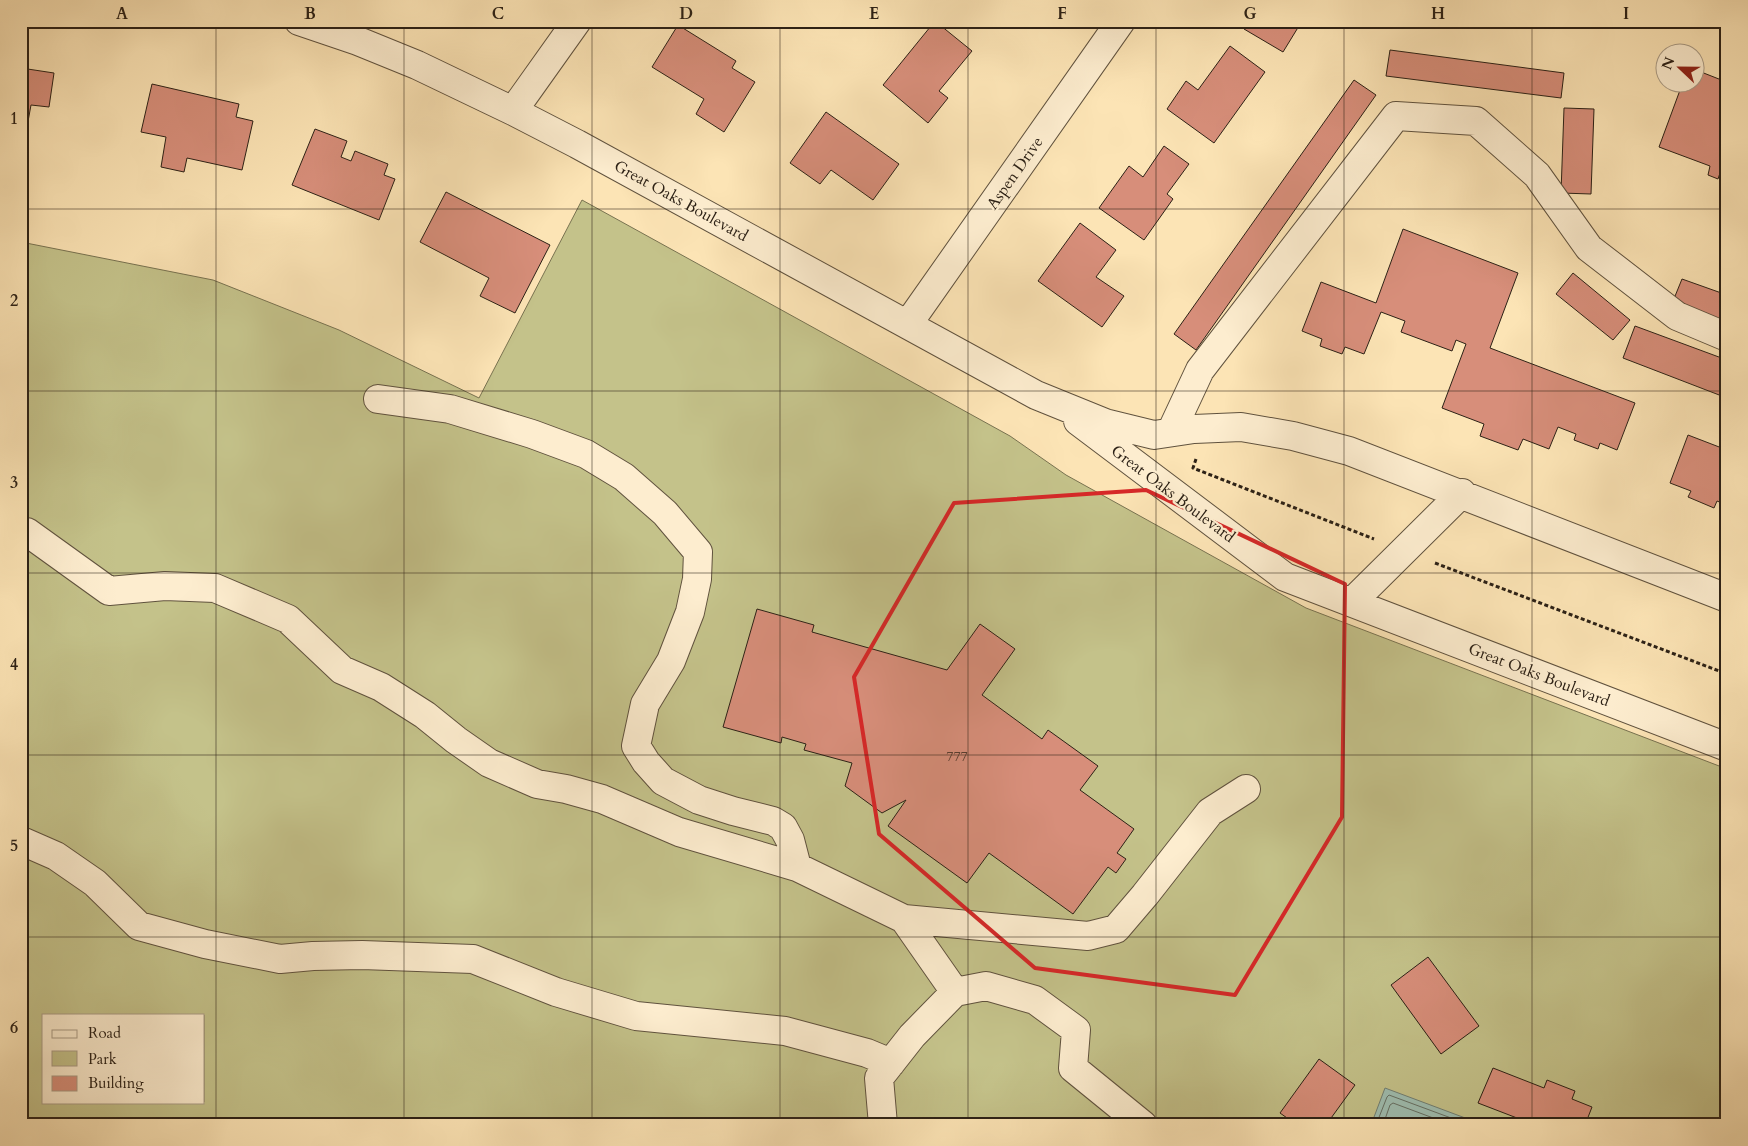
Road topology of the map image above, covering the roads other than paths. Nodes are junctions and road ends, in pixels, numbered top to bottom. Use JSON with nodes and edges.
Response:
{"nodes":[{"id":1,"x":299,"y":21,"type":"edge"},
{"id":2,"x":577,"y":21,"type":"edge"},
{"id":3,"x":1121,"y":21,"type":"edge"},
{"id":4,"x":513,"y":111,"type":"junction"},
{"id":5,"x":908,"y":324,"type":"junction"},
{"id":6,"x":1727,"y":337,"type":"edge"},
{"id":7,"x":378,"y":399,"type":"dead end"},
{"id":8,"x":1053,"y":402,"type":"junction"},
{"id":9,"x":1171,"y":432,"type":"junction"},
{"id":10,"x":1462,"y":493,"type":"junction"},
{"id":11,"x":21,"y":532,"type":"edge"},
{"id":12,"x":1727,"y":598,"type":"edge"},
{"id":13,"x":1352,"y":602,"type":"junction"},
{"id":14,"x":1727,"y":747,"type":"edge"},
{"id":15,"x":1246,"y":789,"type":"dead end"},
{"id":16,"x":21,"y":843,"type":"edge"},
{"id":17,"x":797,"y":867,"type":"junction"},
{"id":18,"x":904,"y":918,"type":"junction"},
{"id":19,"x":955,"y":992,"type":"junction"},
{"id":20,"x":891,"y":1063,"type":"junction"},
{"id":21,"x":883,"y":1125,"type":"edge"},
{"id":22,"x":1143,"y":1125,"type":"edge"}],
"edges":[{"from":1,"to":4,"type":"street","name":"Great Oaks Boulevard"},
{"from":2,"to":4,"type":"street"},
{"from":3,"to":5,"type":"street","name":"Aspen Drive"},
{"from":4,"to":5,"type":"street","name":"Great Oaks Boulevard"},
{"from":5,"to":8,"type":"street","name":"Great Oaks Boulevard"},
{"from":6,"to":9,"type":"street"},
{"from":7,"to":17,"type":"street"},
{"from":8,"to":9,"type":"street","name":"Great Oaks Boulevard"},
{"from":8,"to":13,"type":"street","name":"Great Oaks Boulevard"},
{"from":9,"to":10,"type":"street","name":"Great Oaks Boulevard"},
{"from":10,"to":12,"type":"street","name":"Great Oaks Boulevard"},
{"from":10,"to":13,"type":"street"},
{"from":11,"to":17,"type":"street"},
{"from":13,"to":14,"type":"street","name":"Great Oaks Boulevard"},
{"from":15,"to":18,"type":"street"},
{"from":16,"to":20,"type":"street"},
{"from":17,"to":18,"type":"street"},
{"from":18,"to":19,"type":"street"},
{"from":19,"to":20,"type":"street"},
{"from":19,"to":22,"type":"street"},
{"from":20,"to":21,"type":"street"}]}
